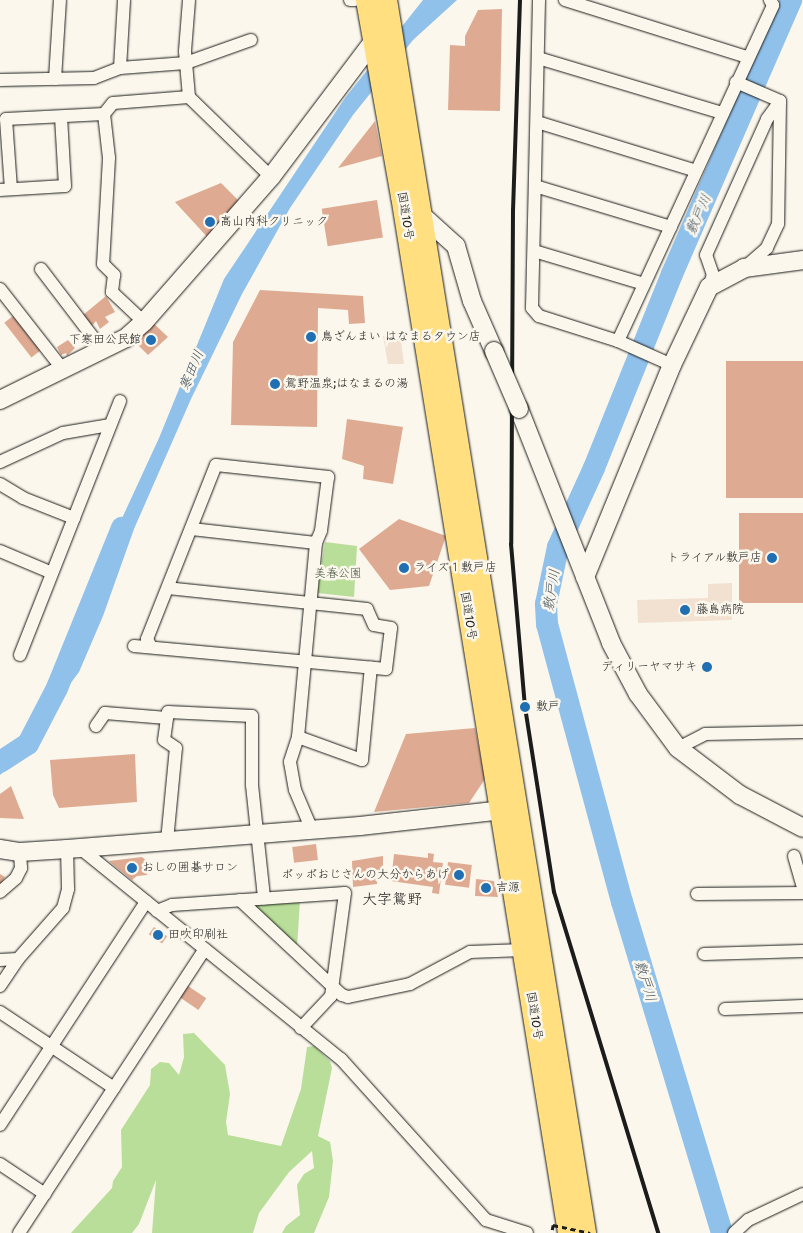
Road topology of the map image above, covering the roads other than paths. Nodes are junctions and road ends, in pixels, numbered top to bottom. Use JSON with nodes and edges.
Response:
{"nodes":[{"id":1,"x":60,"y":0,"type":"edge"},
{"id":2,"x":124,"y":0,"type":"edge"},
{"id":3,"x":189,"y":0,"type":"edge"},
{"id":4,"x":350,"y":0,"type":"edge"},
{"id":5,"x":355,"y":0,"type":"edge"},
{"id":6,"x":367,"y":0,"type":"edge"},
{"id":7,"x":539,"y":0,"type":"edge"},
{"id":8,"x":565,"y":0,"type":"edge"},
{"id":9,"x":770,"y":0,"type":"edge"},
{"id":10,"x":383,"y":28,"type":"edge"},
{"id":11,"x":251,"y":40,"type":"dead end"},
{"id":12,"x":747,"y":57,"type":"junction"},
{"id":13,"x":538,"y":58,"type":"junction"},
{"id":14,"x":186,"y":63,"type":"junction"},
{"id":15,"x":120,"y":68,"type":"junction"},
{"id":16,"x":55,"y":79,"type":"junction"},
{"id":17,"x":0,"y":80,"type":"edge"},
{"id":18,"x":740,"y":84,"type":"junction"},
{"id":19,"x":189,"y":97,"type":"junction"},
{"id":20,"x":775,"y":99,"type":"junction"},
{"id":21,"x":104,"y":114,"type":"junction"},
{"id":22,"x":723,"y":114,"type":"junction"},
{"id":23,"x":61,"y":117,"type":"junction"},
{"id":24,"x":537,"y":122,"type":"junction"},
{"id":25,"x":400,"y":138,"type":"junction"},
{"id":26,"x":696,"y":171,"type":"junction"},
{"id":27,"x":271,"y":177,"type":"junction"},
{"id":28,"x":535,"y":186,"type":"junction"},
{"id":29,"x":6,"y":190,"type":"edge"},
{"id":30,"x":402,"y":196,"type":"junction"},
{"id":31,"x":422,"y":217,"type":"junction"},
{"id":32,"x":670,"y":227,"type":"junction"},
{"id":33,"x":534,"y":251,"type":"junction"},
{"id":34,"x":803,"y":260,"type":"edge"},
{"id":35,"x":744,"y":268,"type":"junction"},
{"id":36,"x":41,"y":269,"type":"dead end"},
{"id":37,"x":644,"y":284,"type":"junction"},
{"id":38,"x":709,"y":287,"type":"junction"},
{"id":39,"x":0,"y":289,"type":"edge"},
{"id":40,"x":144,"y":322,"type":"junction"},
{"id":41,"x":624,"y":343,"type":"junction"},
{"id":42,"x":102,"y":349,"type":"junction"},
{"id":43,"x":667,"y":363,"type":"junction"},
{"id":44,"x":61,"y":367,"type":"junction"},
{"id":45,"x":0,"y":400,"type":"edge"},
{"id":46,"x":120,"y":401,"type":"dead end"},
{"id":47,"x":110,"y":425,"type":"junction"},
{"id":48,"x":0,"y":462,"type":"edge"},
{"id":49,"x":0,"y":484,"type":"edge"},
{"id":50,"x":74,"y":518,"type":"junction"},
{"id":51,"x":191,"y":529,"type":"junction"},
{"id":52,"x":316,"y":543,"type":"junction"},
{"id":53,"x":0,"y":552,"type":"edge"},
{"id":54,"x":52,"y":573,"type":"junction"},
{"id":55,"x":585,"y":576,"type":"junction"},
{"id":56,"x":168,"y":588,"type":"junction"},
{"id":57,"x":310,"y":603,"type":"junction"},
{"id":58,"x":134,"y":646,"type":"dead end"},
{"id":59,"x":151,"y":647,"type":"junction"},
{"id":60,"x":20,"y":655,"type":"dead end"},
{"id":61,"x":305,"y":661,"type":"junction"},
{"id":62,"x":371,"y":667,"type":"junction"},
{"id":63,"x":167,"y":718,"type":"junction"},
{"id":64,"x":96,"y":726,"type":"dead end"},
{"id":65,"x":803,"y":732,"type":"edge"},
{"id":66,"x":298,"y":737,"type":"junction"},
{"id":67,"x":678,"y":748,"type":"junction"},
{"id":68,"x":509,"y":809,"type":"junction"},
{"id":69,"x":803,"y":828,"type":"edge"},
{"id":70,"x":312,"y":830,"type":"junction"},
{"id":71,"x":258,"y":834,"type":"junction"},
{"id":72,"x":167,"y":841,"type":"junction"},
{"id":73,"x":0,"y":848,"type":"edge"},
{"id":74,"x":74,"y":848,"type":"junction"},
{"id":75,"x":20,"y":852,"type":"junction"},
{"id":76,"x":794,"y":856,"type":"dead end"},
{"id":77,"x":803,"y":887,"type":"edge"},
{"id":78,"x":0,"y":892,"type":"edge"},
{"id":79,"x":803,"y":893,"type":"edge"},
{"id":80,"x":697,"y":894,"type":"dead end"},
{"id":81,"x":264,"y":898,"type":"junction"},
{"id":82,"x":240,"y":900,"type":"junction"},
{"id":83,"x":146,"y":902,"type":"junction"},
{"id":84,"x":158,"y":911,"type":"junction"},
{"id":85,"x":205,"y":949,"type":"junction"},
{"id":86,"x":523,"y":950,"type":"junction"},
{"id":87,"x":803,"y":951,"type":"edge"},
{"id":88,"x":704,"y":954,"type":"dead end"},
{"id":89,"x":18,"y":959,"type":"junction"},
{"id":90,"x":0,"y":960,"type":"edge"},
{"id":91,"x":334,"y":984,"type":"junction"},
{"id":92,"x":0,"y":986,"type":"edge"},
{"id":93,"x":803,"y":1006,"type":"edge"},
{"id":94,"x":725,"y":1009,"type":"dead end"},
{"id":95,"x":0,"y":1012,"type":"edge"},
{"id":96,"x":301,"y":1028,"type":"junction"},
{"id":97,"x":52,"y":1046,"type":"junction"},
{"id":98,"x":114,"y":1088,"type":"junction"},
{"id":99,"x":0,"y":1125,"type":"edge"},
{"id":100,"x":0,"y":1164,"type":"edge"},
{"id":101,"x":45,"y":1194,"type":"junction"},
{"id":102,"x":803,"y":1194,"type":"edge"},
{"id":103,"x":738,"y":1230,"type":"edge"},
{"id":104,"x":560,"y":1231,"type":"edge"},
{"id":105,"x":19,"y":1233,"type":"edge"},
{"id":106,"x":526,"y":1233,"type":"edge"},
{"id":107,"x":585,"y":1233,"type":"edge"}],
"edges":[{"from":1,"to":16,"type":"street"},
{"from":2,"to":15,"type":"street"},
{"from":3,"to":14,"type":"street"},
{"from":4,"to":5,"type":"street"},
{"from":6,"to":10,"type":"highway","name":"国道10号"},
{"from":7,"to":13,"type":"street"},
{"from":8,"to":12,"type":"street"},
{"from":9,"to":12,"type":"street"},
{"from":10,"to":25,"type":"highway","name":"国道10号"},
{"from":10,"to":25,"type":"highway","name":"国道10号"},
{"from":10,"to":27,"type":"street"},
{"from":11,"to":14,"type":"street"},
{"from":12,"to":18,"type":"street"},
{"from":13,"to":22,"type":"street"},
{"from":13,"to":24,"type":"street"},
{"from":14,"to":15,"type":"street"},
{"from":14,"to":19,"type":"street"},
{"from":15,"to":16,"type":"street"},
{"from":16,"to":17,"type":"street"},
{"from":18,"to":20,"type":"street"},
{"from":18,"to":22,"type":"street"},
{"from":19,"to":21,"type":"street"},
{"from":19,"to":27,"type":"street"},
{"from":20,"to":35,"type":"street"},
{"from":20,"to":38,"type":"street"},
{"from":21,"to":23,"type":"street"},
{"from":21,"to":40,"type":"street"},
{"from":22,"to":26,"type":"street"},
{"from":23,"to":29,"type":"street"},
{"from":23,"to":29,"type":"street"},
{"from":24,"to":26,"type":"street"},
{"from":24,"to":28,"type":"street"},
{"from":25,"to":30,"type":"highway","name":"国道10号"},
{"from":25,"to":31,"type":"highway","name":"国道10号"},
{"from":26,"to":32,"type":"street"},
{"from":27,"to":40,"type":"street"},
{"from":28,"to":32,"type":"street"},
{"from":28,"to":33,"type":"street"},
{"from":30,"to":31,"type":"street"},
{"from":30,"to":68,"type":"highway","name":"国道10号"},
{"from":31,"to":55,"type":"street","bridge":true},
{"from":31,"to":68,"type":"highway","name":"国道10号"},
{"from":32,"to":37,"type":"street"},
{"from":33,"to":37,"type":"street"},
{"from":33,"to":41,"type":"street"},
{"from":34,"to":35,"type":"street"},
{"from":35,"to":38,"type":"street"},
{"from":36,"to":42,"type":"street"},
{"from":37,"to":41,"type":"street"},
{"from":38,"to":43,"type":"street"},
{"from":39,"to":44,"type":"street"},
{"from":40,"to":42,"type":"street"},
{"from":41,"to":43,"type":"street"},
{"from":42,"to":44,"type":"street"},
{"from":43,"to":55,"type":"street"},
{"from":44,"to":45,"type":"street"},
{"from":46,"to":47,"type":"street"},
{"from":47,"to":48,"type":"street"},
{"from":47,"to":50,"type":"street"},
{"from":49,"to":50,"type":"street"},
{"from":50,"to":54,"type":"street"},
{"from":51,"to":52,"type":"street"},
{"from":51,"to":52,"type":"street"},
{"from":51,"to":56,"type":"street"},
{"from":52,"to":57,"type":"street"},
{"from":53,"to":54,"type":"street"},
{"from":54,"to":60,"type":"street"},
{"from":55,"to":67,"type":"street"},
{"from":56,"to":57,"type":"street"},
{"from":56,"to":59,"type":"street"},
{"from":57,"to":61,"type":"street"},
{"from":57,"to":62,"type":"street"},
{"from":58,"to":59,"type":"street"},
{"from":59,"to":61,"type":"street"},
{"from":61,"to":62,"type":"street"},
{"from":61,"to":66,"type":"street"},
{"from":62,"to":66,"type":"street"},
{"from":63,"to":64,"type":"street"},
{"from":63,"to":71,"type":"street"},
{"from":63,"to":72,"type":"street"},
{"from":65,"to":67,"type":"street"},
{"from":66,"to":70,"type":"street"},
{"from":67,"to":69,"type":"street"},
{"from":68,"to":70,"type":"street"},
{"from":68,"to":86,"type":"highway","name":"国道10号"},
{"from":68,"to":107,"type":"highway","name":"国道10号"},
{"from":70,"to":71,"type":"street"},
{"from":71,"to":72,"type":"street"},
{"from":71,"to":81,"type":"street"},
{"from":72,"to":74,"type":"street"},
{"from":73,"to":75,"type":"street"},
{"from":74,"to":75,"type":"street"},
{"from":74,"to":83,"type":"street"},
{"from":74,"to":89,"type":"street"},
{"from":75,"to":78,"type":"street"},
{"from":76,"to":77,"type":"street"},
{"from":79,"to":80,"type":"street"},
{"from":81,"to":82,"type":"street"},
{"from":81,"to":91,"type":"street"},
{"from":82,"to":84,"type":"street"},
{"from":82,"to":91,"type":"street"},
{"from":83,"to":84,"type":"street"},
{"from":83,"to":97,"type":"street"},
{"from":84,"to":85,"type":"street"},
{"from":85,"to":96,"type":"street"},
{"from":85,"to":98,"type":"street"},
{"from":86,"to":91,"type":"street"},
{"from":86,"to":104,"type":"highway","name":"国道10号"},
{"from":87,"to":88,"type":"street"},
{"from":89,"to":90,"type":"street"},
{"from":89,"to":92,"type":"street"},
{"from":91,"to":96,"type":"street"},
{"from":93,"to":94,"type":"street"},
{"from":95,"to":97,"type":"street"},
{"from":96,"to":106,"type":"street"},
{"from":97,"to":98,"type":"street"},
{"from":97,"to":99,"type":"street"},
{"from":98,"to":101,"type":"street"},
{"from":100,"to":101,"type":"street"},
{"from":101,"to":105,"type":"street"},
{"from":102,"to":103,"type":"street"}]}
